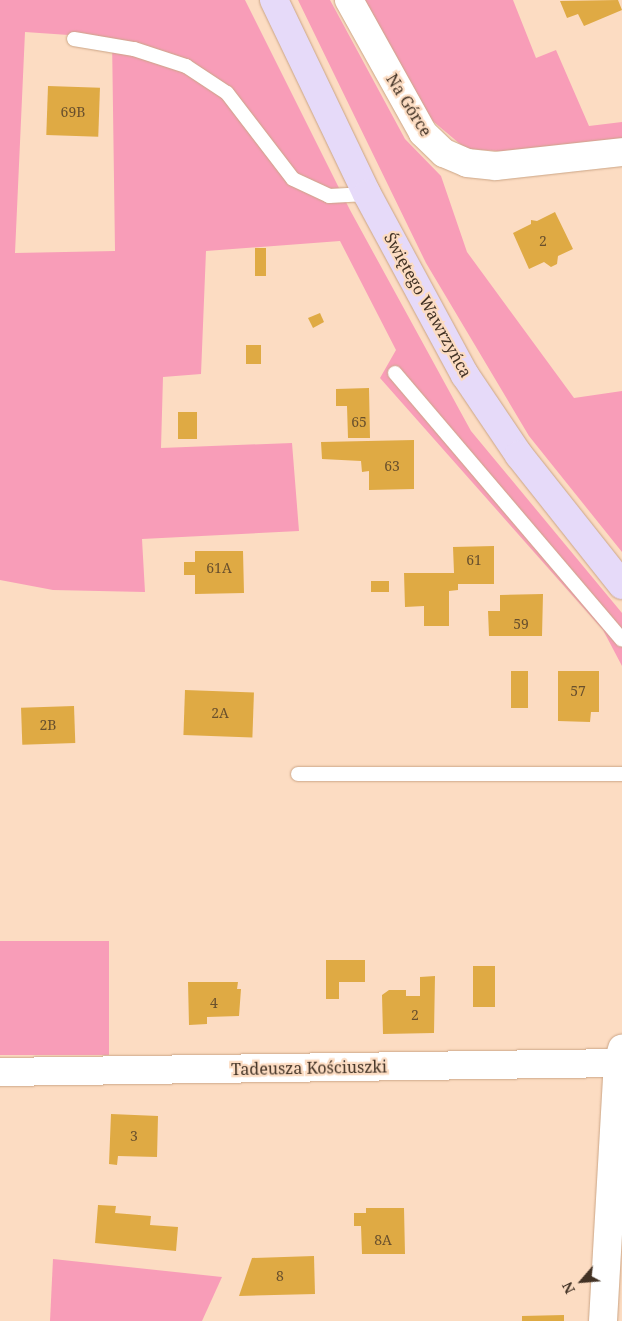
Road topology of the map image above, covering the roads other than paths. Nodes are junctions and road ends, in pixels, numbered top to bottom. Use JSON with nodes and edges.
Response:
{"nodes":[{"id":1,"x":274,"y":0,"type":"edge"},
{"id":2,"x":349,"y":0,"type":"edge"},
{"id":3,"x":74,"y":39,"type":"dead end"},
{"id":4,"x":622,"y":152,"type":"edge"},
{"id":5,"x":367,"y":194,"type":"junction"},
{"id":6,"x":395,"y":373,"type":"dead end"},
{"id":7,"x":622,"y":585,"type":"edge"},
{"id":8,"x":622,"y":640,"type":"edge"},
{"id":9,"x":298,"y":774,"type":"dead end"},
{"id":10,"x":622,"y":774,"type":"edge"},
{"id":11,"x":620,"y":1056,"type":"edge"},
{"id":12,"x":0,"y":1072,"type":"edge"},
{"id":13,"x":604,"y":1321,"type":"edge"}],
"edges":[{"from":1,"to":5,"type":"street","name":"Świętego Wawrzyńca"},
{"from":2,"to":4,"type":"street","name":"Na Górce"},
{"from":3,"to":5,"type":"lane"},
{"from":5,"to":7,"type":"street","name":"Świętego Wawrzyńca"},
{"from":6,"to":8,"type":"lane"},
{"from":9,"to":10,"type":"lane"},
{"from":11,"to":12,"type":"street","name":"Tadeusza Kościuszki"},
{"from":11,"to":13,"type":"street"}]}
